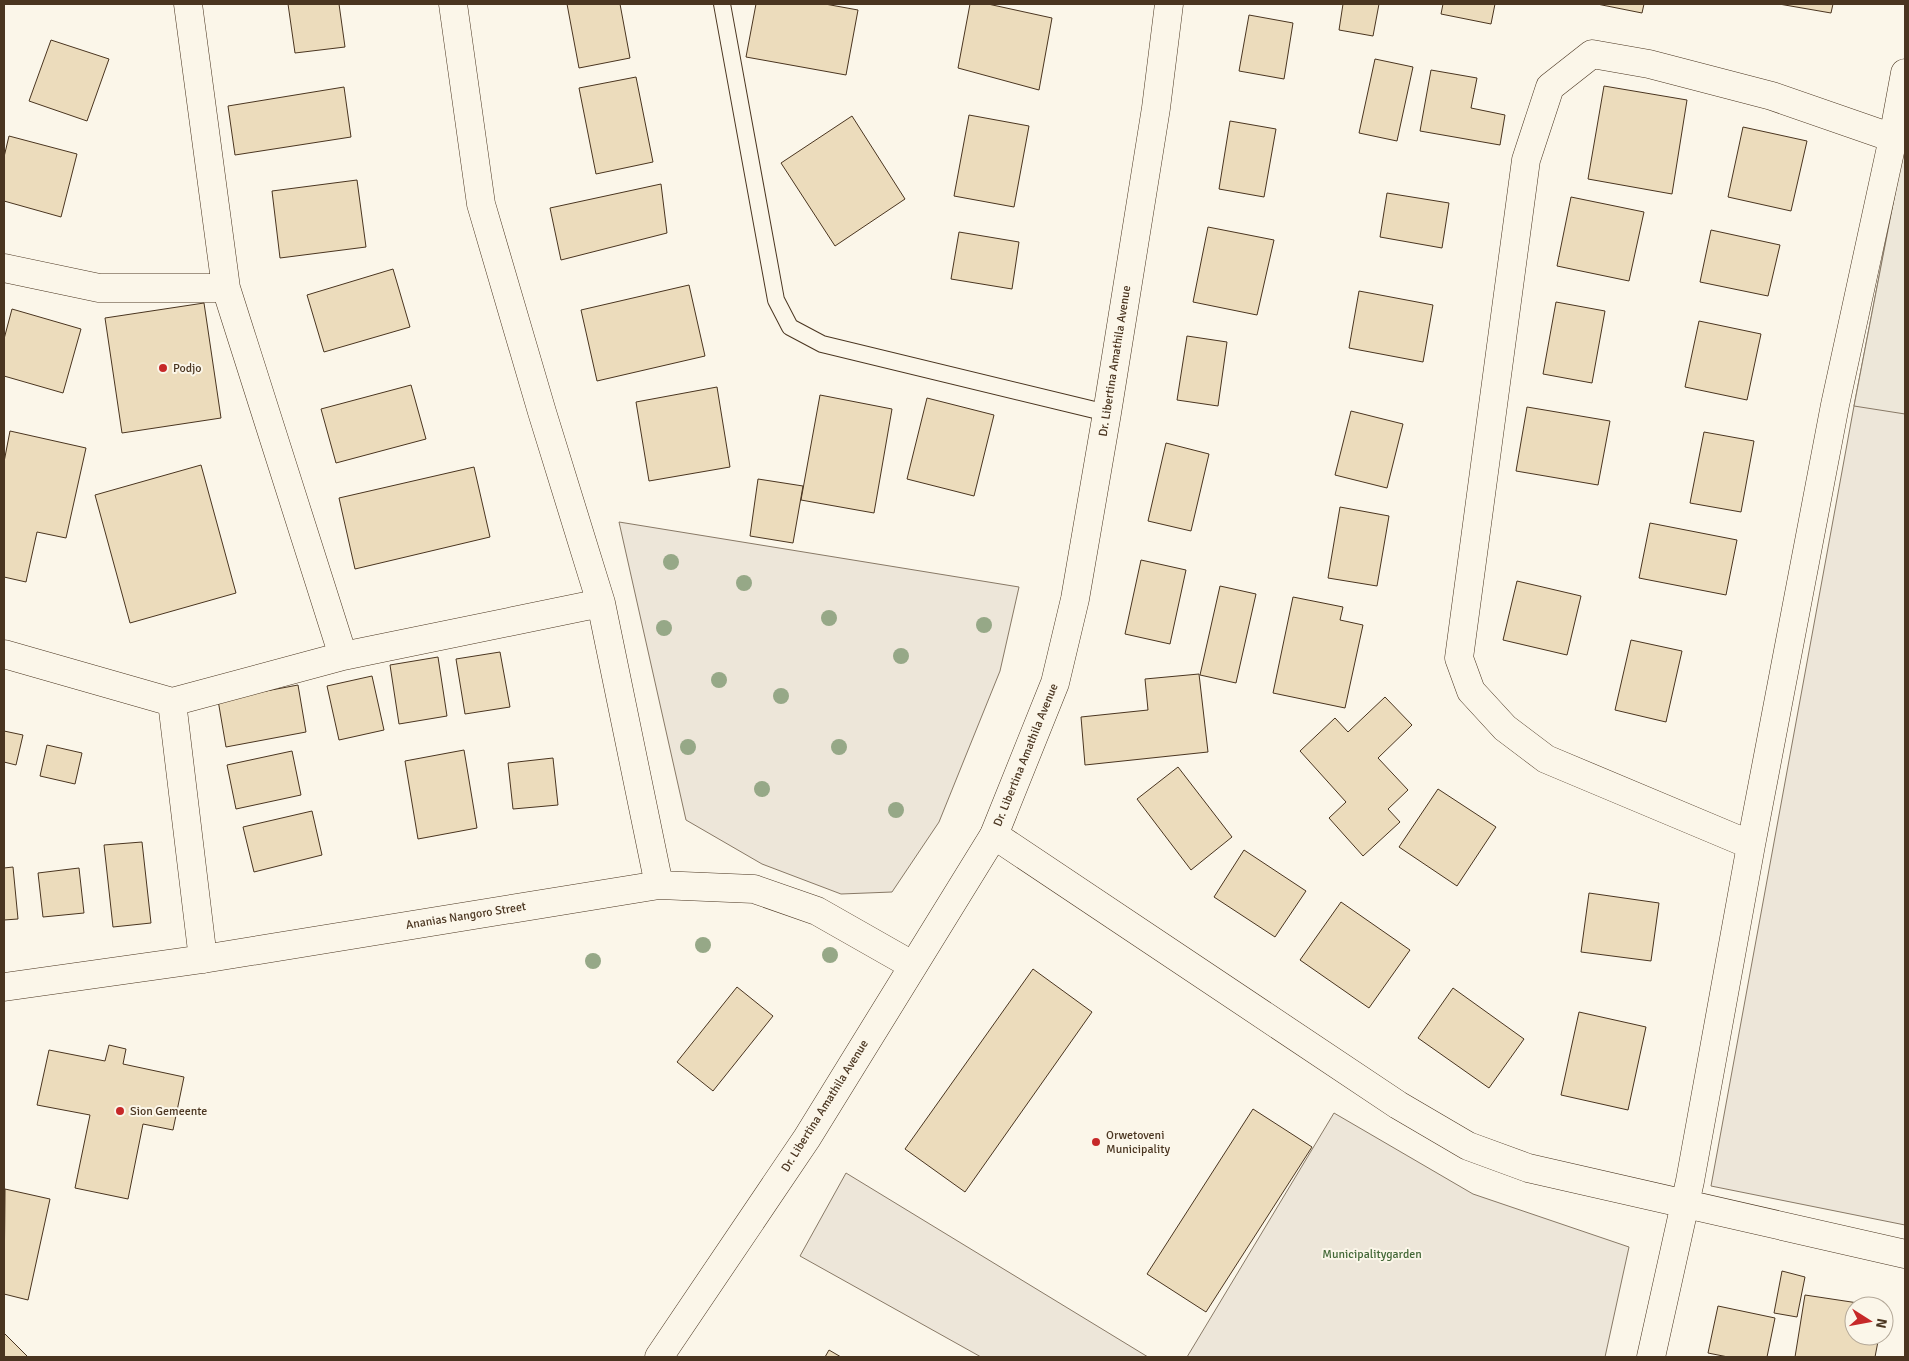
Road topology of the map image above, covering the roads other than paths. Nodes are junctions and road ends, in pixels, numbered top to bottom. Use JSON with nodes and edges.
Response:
{"nodes":[{"id":1,"x":188,"y":4,"type":"edge"},
{"id":2,"x":453,"y":4,"type":"edge"},
{"id":3,"x":722,"y":4,"type":"edge"},
{"id":4,"x":1169,"y":4,"type":"edge"},
{"id":5,"x":1905,"y":73,"type":"edge"},
{"id":6,"x":1893,"y":138,"type":"junction"},
{"id":7,"x":4,"y":268,"type":"edge"},
{"id":8,"x":226,"y":288,"type":"junction"},
{"id":9,"x":1107,"y":413,"type":"junction"},
{"id":10,"x":601,"y":603,"type":"junction"},
{"id":11,"x":4,"y":654,"type":"edge"},
{"id":12,"x":343,"y":656,"type":"junction"},
{"id":13,"x":172,"y":702,"type":"junction"},
{"id":14,"x":994,"y":835,"type":"junction"},
{"id":15,"x":1751,"y":846,"type":"junction"},
{"id":16,"x":659,"y":886,"type":"junction"},
{"id":17,"x":203,"y":958,"type":"junction"},
{"id":18,"x":912,"y":965,"type":"junction"},
{"id":19,"x":4,"y":987,"type":"edge"},
{"id":20,"x":1685,"y":1205,"type":"junction"},
{"id":21,"x":1905,"y":1254,"type":"edge"},
{"id":22,"x":659,"y":1357,"type":"edge"},
{"id":23,"x":1651,"y":1357,"type":"edge"}],
"edges":[{"from":1,"to":8,"type":"street"},
{"from":2,"to":10,"type":"street"},
{"from":3,"to":9,"type":"lane"},
{"from":4,"to":9,"type":"street","name":"Dr. Libertina Amathila Avenue"},
{"from":5,"to":6,"type":"street"},
{"from":6,"to":15,"type":"street"},
{"from":6,"to":15,"type":"street"},
{"from":7,"to":8,"type":"street"},
{"from":8,"to":12,"type":"street"},
{"from":9,"to":14,"type":"street","name":"Dr. Libertina Amathila Avenue"},
{"from":10,"to":12,"type":"street"},
{"from":10,"to":16,"type":"street"},
{"from":11,"to":13,"type":"street"},
{"from":12,"to":13,"type":"street"},
{"from":13,"to":17,"type":"street"},
{"from":14,"to":18,"type":"street","name":"Dr. Libertina Amathila Avenue"},
{"from":14,"to":20,"type":"street"},
{"from":15,"to":20,"type":"street"},
{"from":16,"to":17,"type":"street","name":"Ananias Nangoro Street"},
{"from":16,"to":18,"type":"street","name":"Ananias Nangoro Street"},
{"from":17,"to":19,"type":"street","name":"Ananias Nangoro Street"},
{"from":18,"to":22,"type":"street","name":"Dr. Libertina Amathila Avenue"},
{"from":20,"to":21,"type":"street"},
{"from":20,"to":23,"type":"street"}]}
